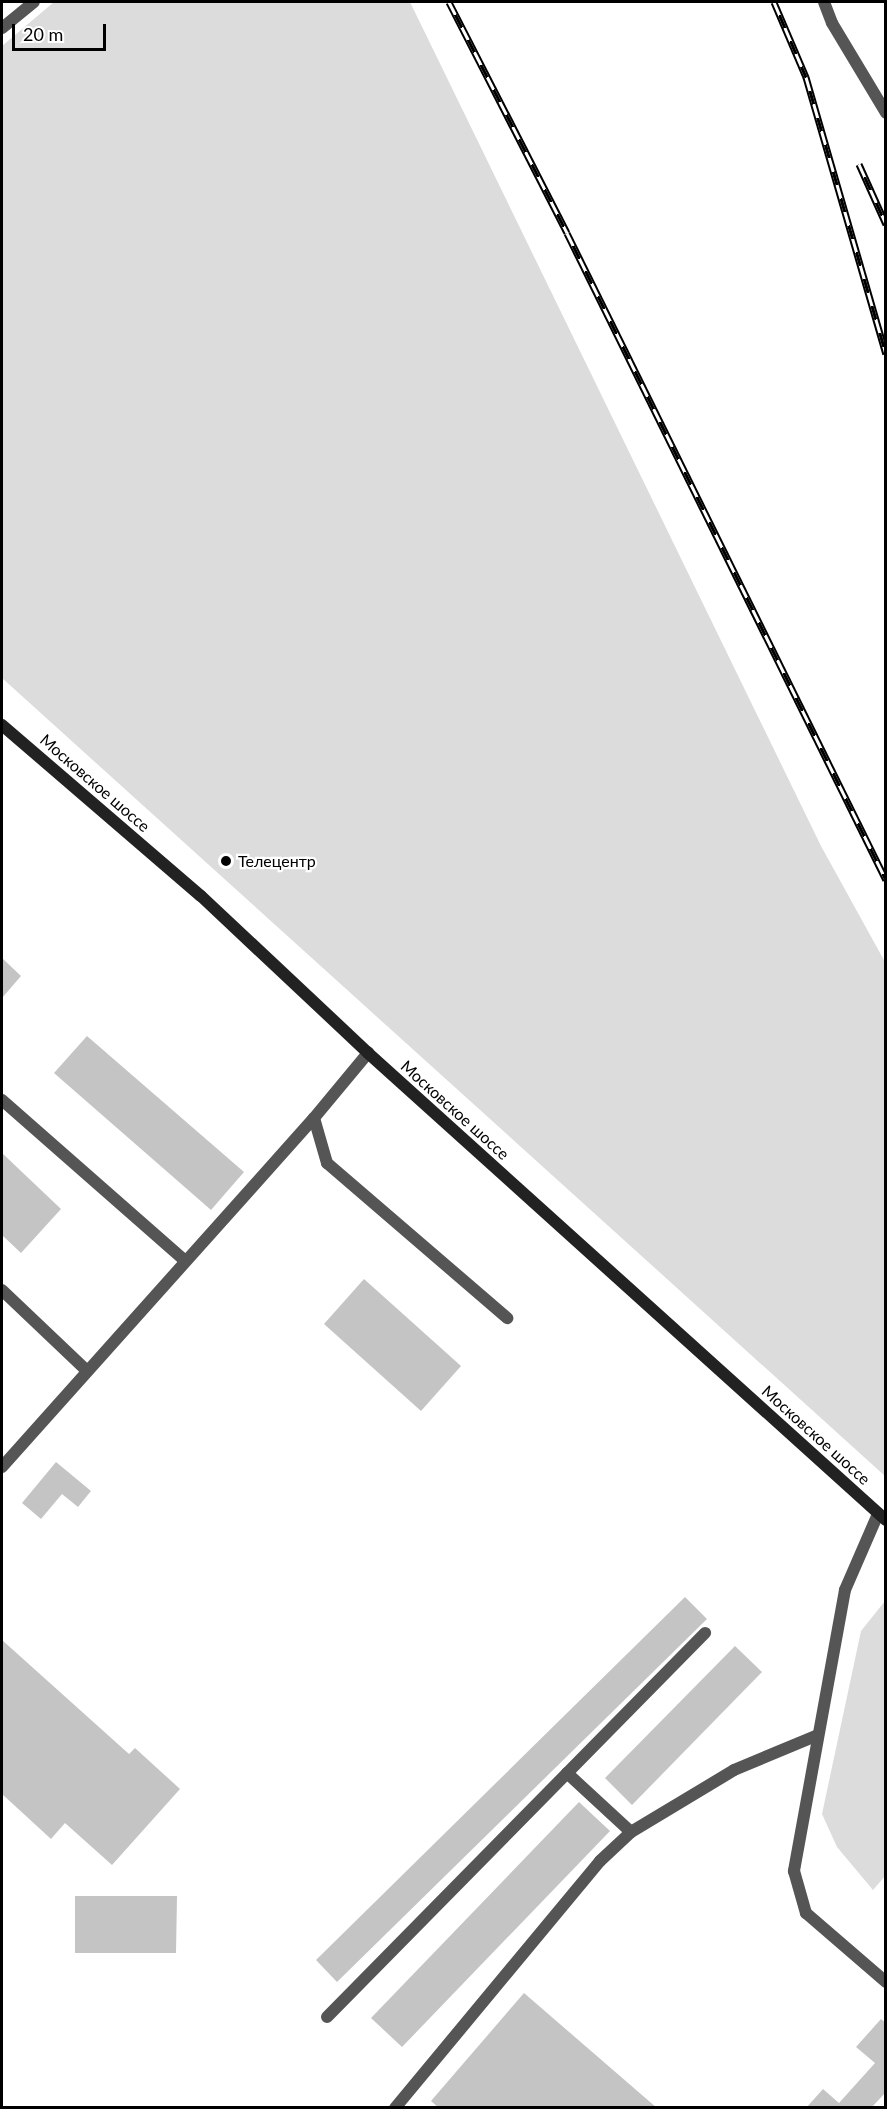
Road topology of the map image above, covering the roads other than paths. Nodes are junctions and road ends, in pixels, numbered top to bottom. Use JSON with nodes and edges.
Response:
{"nodes":[{"id":1,"x":33,"y":2,"type":"edge"},
{"id":2,"x":824,"y":2,"type":"edge"},
{"id":3,"x":2,"y":28,"type":"edge"},
{"id":4,"x":885,"y":113,"type":"edge"},
{"id":5,"x":2,"y":725,"type":"edge"},
{"id":6,"x":368,"y":1053,"type":"junction"},
{"id":7,"x":2,"y":1100,"type":"edge"},
{"id":8,"x":314,"y":1118,"type":"junction"},
{"id":9,"x":185,"y":1261,"type":"junction"},
{"id":10,"x":2,"y":1290,"type":"edge"},
{"id":11,"x":507,"y":1318,"type":"dead end"},
{"id":12,"x":87,"y":1371,"type":"junction"},
{"id":13,"x":2,"y":1467,"type":"edge"},
{"id":14,"x":882,"y":1517,"type":"edge"},
{"id":15,"x":705,"y":1633,"type":"dead end"},
{"id":16,"x":818,"y":1735,"type":"junction"},
{"id":17,"x":567,"y":1773,"type":"junction"},
{"id":18,"x":631,"y":1832,"type":"junction"},
{"id":19,"x":885,"y":1982,"type":"edge"},
{"id":20,"x":327,"y":2017,"type":"dead end"},
{"id":21,"x":395,"y":2108,"type":"edge"}],
"edges":[{"from":1,"to":3,"type":"street"},
{"from":2,"to":4,"type":"street"},
{"from":5,"to":6,"type":"main road","name":"Московское шоссе"},
{"from":6,"to":8,"type":"street"},
{"from":6,"to":14,"type":"main road","name":"Московское шоссе"},
{"from":7,"to":9,"type":"street"},
{"from":8,"to":9,"type":"street"},
{"from":8,"to":11,"type":"street"},
{"from":9,"to":12,"type":"street"},
{"from":10,"to":12,"type":"street"},
{"from":12,"to":13,"type":"street"},
{"from":14,"to":16,"type":"street"},
{"from":15,"to":17,"type":"street"},
{"from":16,"to":18,"type":"street"},
{"from":16,"to":19,"type":"street"},
{"from":17,"to":18,"type":"street"},
{"from":17,"to":20,"type":"street"},
{"from":18,"to":21,"type":"street"}]}
